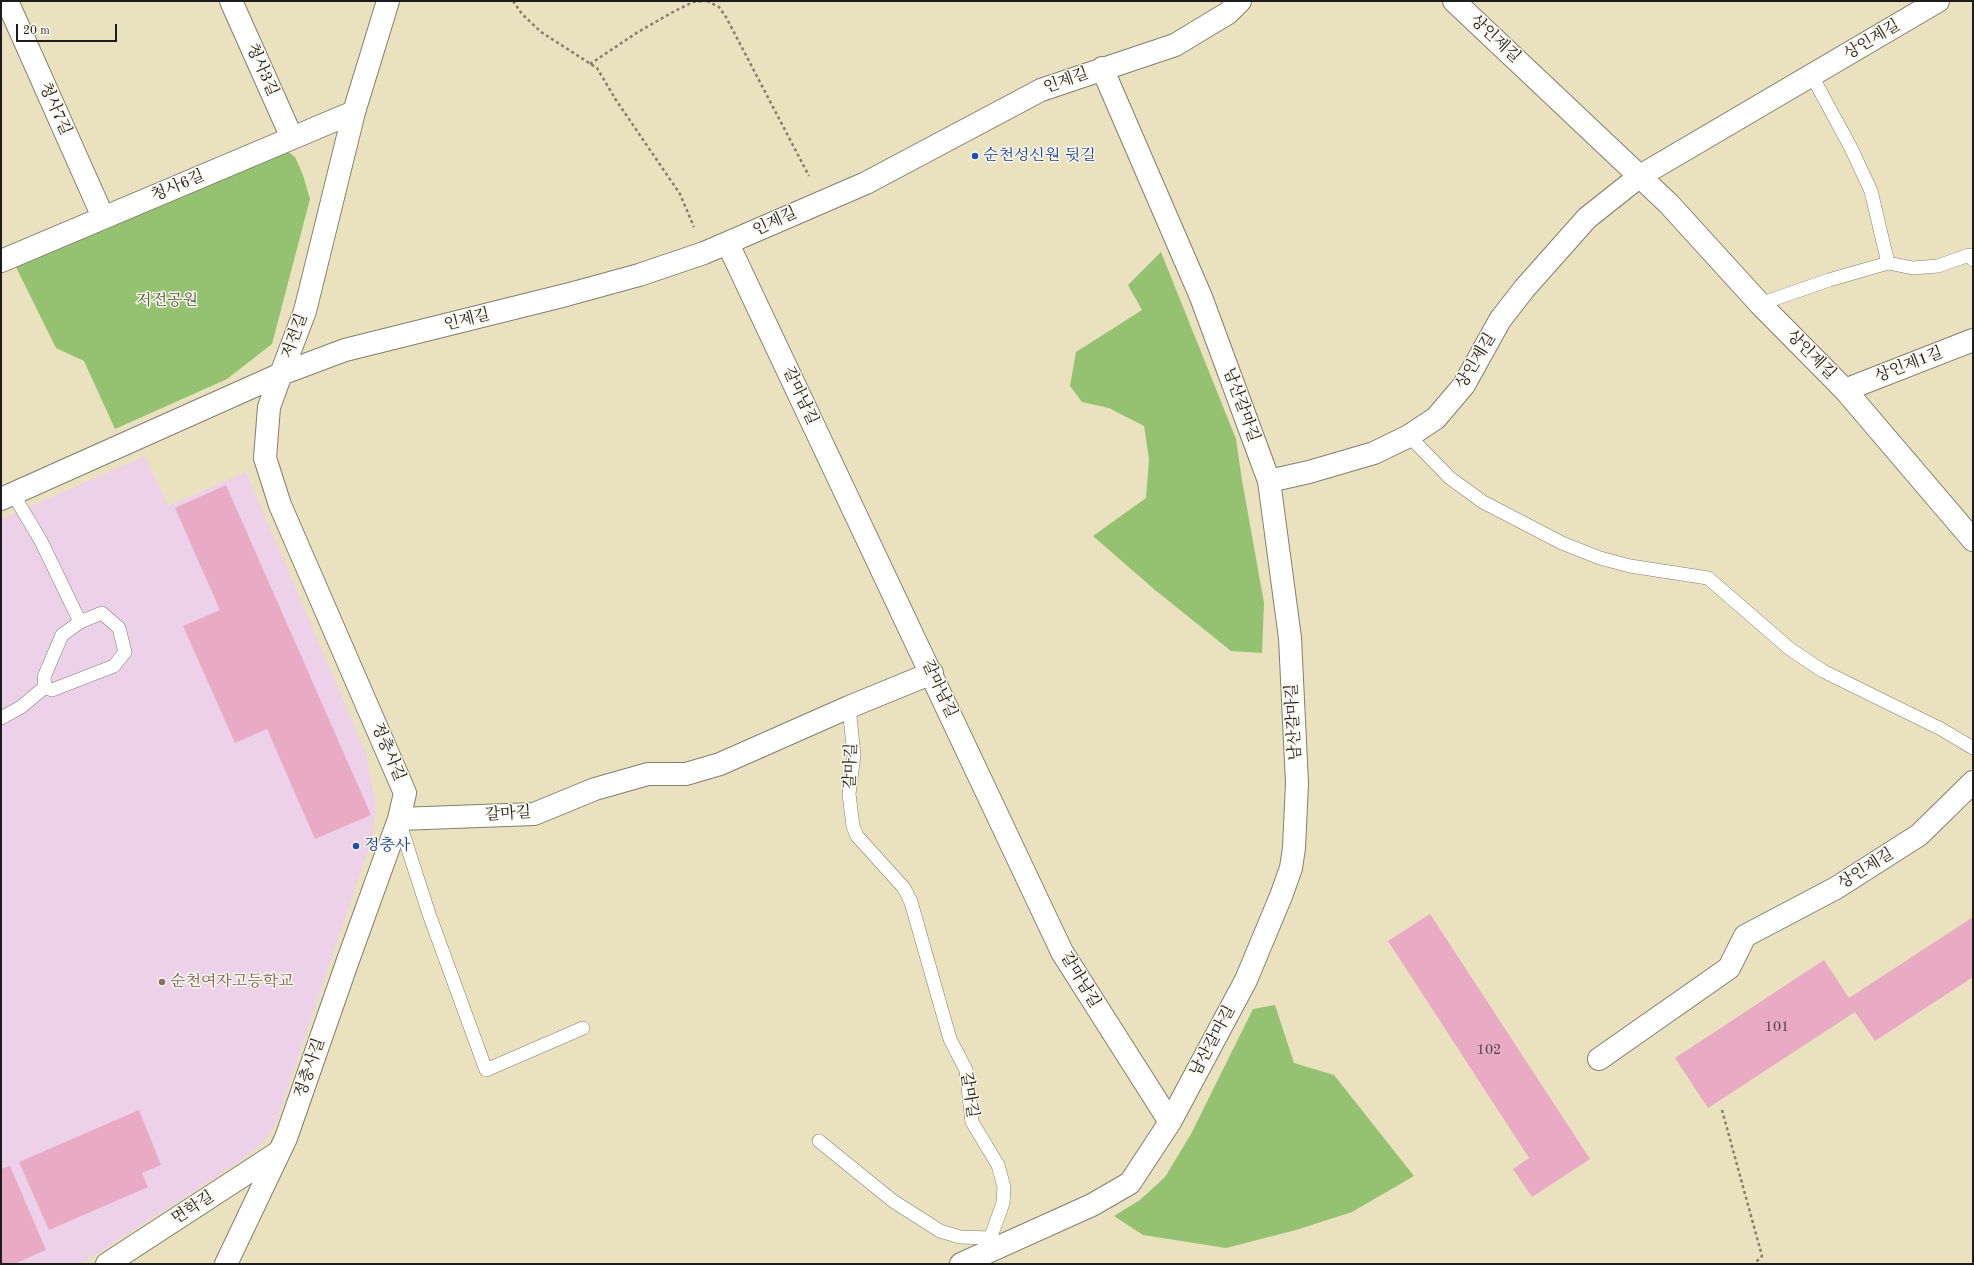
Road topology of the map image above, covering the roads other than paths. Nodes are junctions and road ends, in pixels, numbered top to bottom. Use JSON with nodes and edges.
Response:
{"nodes":[{"id":1,"x":7,"y":1,"type":"edge"},
{"id":2,"x":232,"y":1,"type":"edge"},
{"id":3,"x":388,"y":1,"type":"edge"},
{"id":4,"x":1240,"y":1,"type":"edge"},
{"id":5,"x":1454,"y":1,"type":"edge"},
{"id":6,"x":1938,"y":1,"type":"edge"},
{"id":7,"x":1102,"y":68,"type":"junction"},
{"id":8,"x":1812,"y":76,"type":"junction"},
{"id":9,"x":354,"y":112,"type":"junction"},
{"id":10,"x":292,"y":138,"type":"junction"},
{"id":11,"x":1640,"y":176,"type":"junction"},
{"id":12,"x":103,"y":217,"type":"junction"},
{"id":13,"x":728,"y":244,"type":"junction"},
{"id":14,"x":1973,"y":260,"type":"edge"},
{"id":15,"x":1,"y":261,"type":"edge"},
{"id":16,"x":1888,"y":263,"type":"junction"},
{"id":17,"x":1760,"y":304,"type":"junction"},
{"id":18,"x":1973,"y":340,"type":"edge"},
{"id":19,"x":281,"y":374,"type":"junction"},
{"id":20,"x":1845,"y":390,"type":"junction"},
{"id":21,"x":1409,"y":436,"type":"junction"},
{"id":22,"x":1269,"y":481,"type":"junction"},
{"id":23,"x":5,"y":491,"type":"edge"},
{"id":24,"x":1973,"y":540,"type":"edge"},
{"id":25,"x":80,"y":622,"type":"junction"},
{"id":26,"x":932,"y":673,"type":"junction"},
{"id":27,"x":46,"y":687,"type":"junction"},
{"id":28,"x":849,"y":707,"type":"junction"},
{"id":29,"x":1,"y":718,"type":"edge"},
{"id":30,"x":1973,"y":748,"type":"edge"},
{"id":31,"x":1973,"y":782,"type":"edge"},
{"id":32,"x":399,"y":819,"type":"junction"},
{"id":33,"x":583,"y":1028,"type":"dead end"},
{"id":34,"x":1599,"y":1059,"type":"dead end"},
{"id":35,"x":1170,"y":1122,"type":"junction"},
{"id":36,"x":819,"y":1141,"type":"dead end"},
{"id":37,"x":279,"y":1152,"type":"junction"},
{"id":38,"x":988,"y":1245,"type":"junction"},
{"id":39,"x":107,"y":1264,"type":"edge"},
{"id":40,"x":226,"y":1264,"type":"edge"},
{"id":41,"x":961,"y":1264,"type":"edge"}],
"edges":[{"from":1,"to":12,"type":"street","name":"청사7길"},
{"from":2,"to":10,"type":"street","name":"청사3길"},
{"from":3,"to":9,"type":"street","name":"저전길"},
{"from":4,"to":7,"type":"street","name":"인제길"},
{"from":5,"to":11,"type":"street","name":"상인제길"},
{"from":6,"to":8,"type":"street","name":"상인제길"},
{"from":7,"to":13,"type":"street","name":"인제길"},
{"from":7,"to":22,"type":"street","name":"남산갈마길"},
{"from":8,"to":11,"type":"street","name":"상인제길"},
{"from":8,"to":16,"type":"lane"},
{"from":9,"to":10,"type":"street","name":"청사6길"},
{"from":9,"to":19,"type":"street","name":"저전길"},
{"from":10,"to":12,"type":"street","name":"청사6길"},
{"from":11,"to":17,"type":"street","name":"상인제길"},
{"from":11,"to":21,"type":"street","name":"상인제길"},
{"from":12,"to":15,"type":"street","name":"청사6길"},
{"from":13,"to":19,"type":"street","name":"인제길"},
{"from":13,"to":26,"type":"street","name":"갈마남길"},
{"from":14,"to":16,"type":"lane"},
{"from":16,"to":17,"type":"lane"},
{"from":17,"to":20,"type":"street","name":"상인제길"},
{"from":18,"to":20,"type":"street","name":"상인제1길"},
{"from":19,"to":23,"type":"street","name":"저전길"},
{"from":19,"to":32,"type":"street","name":"정충사길"},
{"from":20,"to":24,"type":"street","name":"상인제길"},
{"from":21,"to":22,"type":"street","name":"상인제길"},
{"from":21,"to":30,"type":"lane"},
{"from":22,"to":35,"type":"street","name":"남산갈마길"},
{"from":23,"to":25,"type":"lane"},
{"from":25,"to":27,"type":"lane"},
{"from":25,"to":27,"type":"lane"},
{"from":26,"to":28,"type":"street"},
{"from":26,"to":35,"type":"street","name":"갈마남길"},
{"from":27,"to":29,"type":"lane"},
{"from":28,"to":32,"type":"street","name":"갈마길"},
{"from":28,"to":38,"type":"lane","name":"갈마길"},
{"from":31,"to":34,"type":"street","name":"상인제길"},
{"from":32,"to":33,"type":"lane"},
{"from":32,"to":37,"type":"street","name":"정충사길"},
{"from":35,"to":38,"type":"street","name":"남산갈마길"},
{"from":36,"to":38,"type":"lane"},
{"from":37,"to":39,"type":"street","name":"면학길"},
{"from":37,"to":40,"type":"street","name":"정충사길"},
{"from":38,"to":41,"type":"street","name":"남산갈마길"}]}
